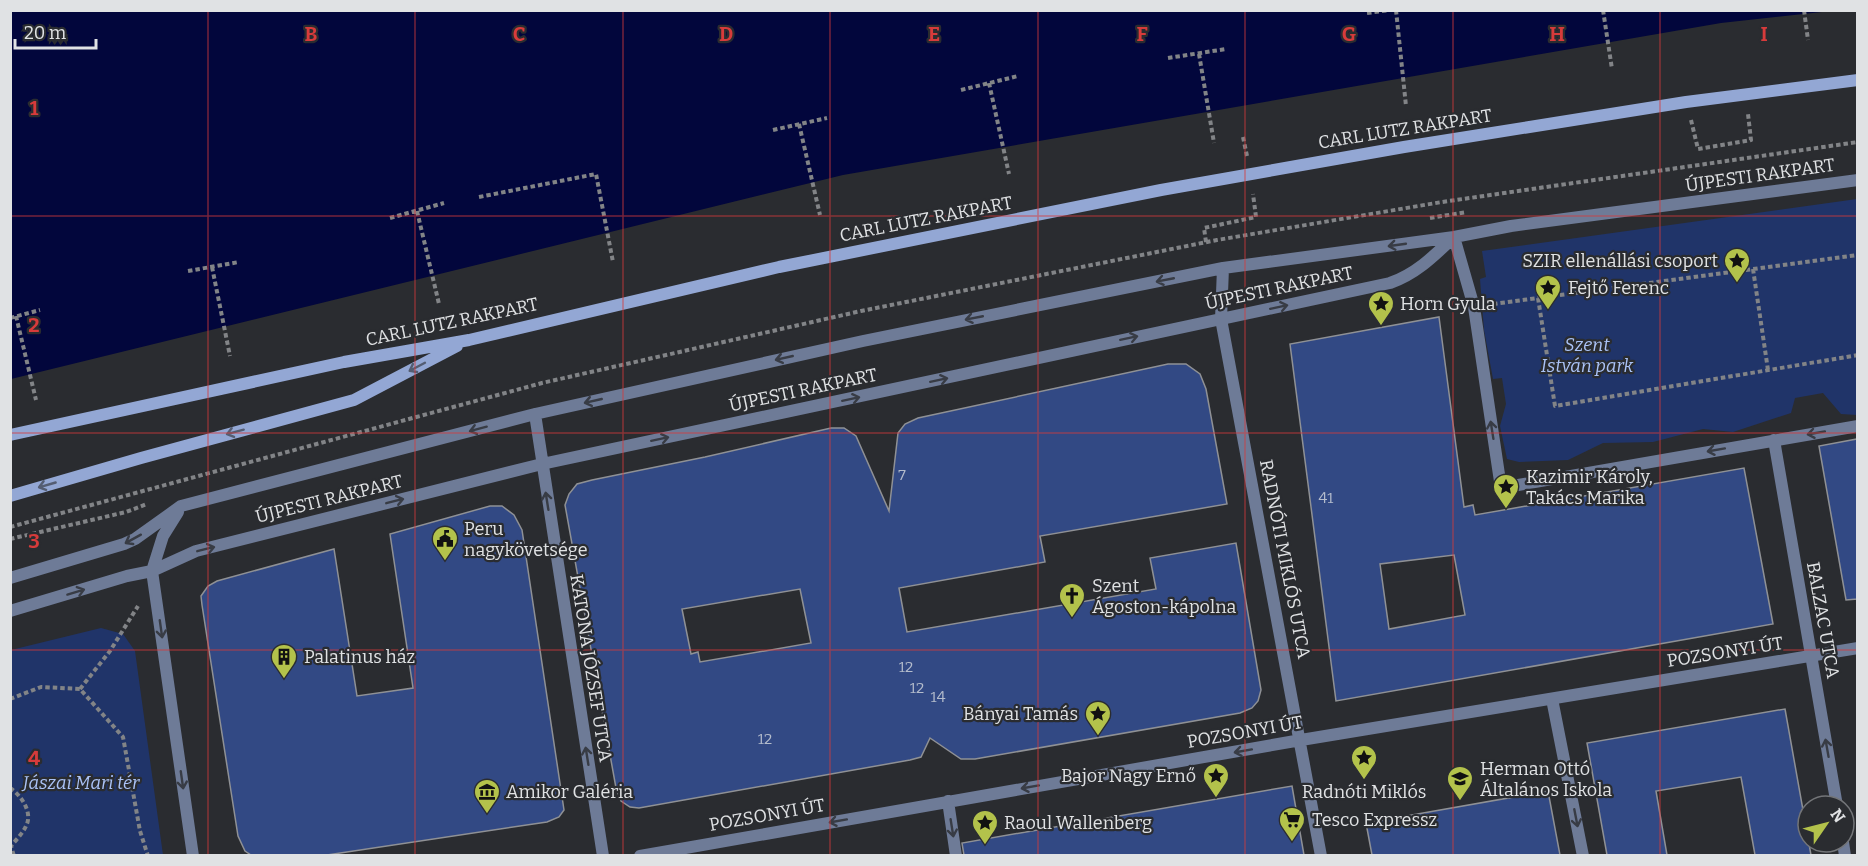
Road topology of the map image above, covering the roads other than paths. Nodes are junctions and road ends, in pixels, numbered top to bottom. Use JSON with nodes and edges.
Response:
{"nodes":[{"id":1,"x":1857,"y":80,"type":"edge"},
{"id":2,"x":1857,"y":180,"type":"edge"},
{"id":3,"x":1455,"y":237,"type":"junction"},
{"id":4,"x":1223,"y":268,"type":"junction"},
{"id":5,"x":1221,"y":318,"type":"junction"},
{"id":6,"x":469,"y":340,"type":"junction"},
{"id":7,"x":535,"y":414,"type":"junction"},
{"id":8,"x":1857,"y":426,"type":"edge"},
{"id":9,"x":10,"y":435,"type":"edge"},
{"id":10,"x":1774,"y":440,"type":"junction"},
{"id":11,"x":542,"y":464,"type":"junction"},
{"id":12,"x":10,"y":496,"type":"edge"},
{"id":13,"x":181,"y":506,"type":"junction"},
{"id":14,"x":152,"y":572,"type":"junction"},
{"id":15,"x":10,"y":578,"type":"edge"},
{"id":16,"x":10,"y":612,"type":"edge"},
{"id":17,"x":1857,"y":648,"type":"edge"},
{"id":18,"x":1811,"y":656,"type":"junction"},
{"id":19,"x":1552,"y":699,"type":"junction"},
{"id":20,"x":1301,"y":740,"type":"junction"},
{"id":21,"x":1835,"y":794,"type":"edge"},
{"id":22,"x":948,"y":801,"type":"junction"},
{"id":23,"x":193,"y":855,"type":"edge"},
{"id":24,"x":603,"y":855,"type":"edge"},
{"id":25,"x":640,"y":855,"type":"edge"},
{"id":26,"x":956,"y":855,"type":"edge"},
{"id":27,"x":1321,"y":855,"type":"edge"},
{"id":28,"x":1583,"y":855,"type":"edge"}],
"edges":[{"from":1,"to":6,"type":"main road","name":"CARL LUTZ RAKPART"},
{"from":2,"to":3,"type":"street","name":"ÚJPESTI RAKPART"},
{"from":3,"to":4,"type":"street","name":"ÚJPESTI RAKPART","one_way":true},
{"from":5,"to":3,"type":"street","name":"ÚJPESTI RAKPART","one_way":true},
{"from":10,"to":3,"type":"street","one_way":true},
{"from":4,"to":5,"type":"street","name":"RADNÓTI MIKLÓS UTCA"},
{"from":4,"to":7,"type":"street","name":"ÚJPESTI RAKPART","one_way":true},
{"from":11,"to":5,"type":"street","name":"ÚJPESTI RAKPART","one_way":true},
{"from":5,"to":20,"type":"street","name":"RADNÓTI MIKLÓS UTCA"},
{"from":6,"to":9,"type":"main road","name":"CARL LUTZ RAKPART"},
{"from":6,"to":12,"type":"main road","one_way":true},
{"from":7,"to":11,"type":"street","name":"KATONA JÓZSEF UTCA"},
{"from":7,"to":13,"type":"street","name":"ÚJPESTI RAKPART","one_way":true},
{"from":8,"to":10,"type":"street","one_way":true},
{"from":10,"to":18,"type":"street","name":"BALZAC UTCA"},
{"from":14,"to":11,"type":"street","name":"ÚJPESTI RAKPART","one_way":true},
{"from":24,"to":11,"type":"street","name":"KATONA JÓZSEF UTCA","one_way":true},
{"from":13,"to":14,"type":"street"},
{"from":13,"to":15,"type":"street","one_way":true},
{"from":16,"to":14,"type":"street","one_way":true},
{"from":14,"to":23,"type":"street","one_way":true},
{"from":17,"to":18,"type":"street","name":"POZSONYI ÚT"},
{"from":18,"to":19,"type":"street","name":"POZSONYI ÚT"},
{"from":21,"to":18,"type":"street","name":"BALZAC UTCA","one_way":true},
{"from":19,"to":20,"type":"street","name":"POZSONYI ÚT"},
{"from":19,"to":28,"type":"street","one_way":true},
{"from":20,"to":22,"type":"street","name":"POZSONYI ÚT","one_way":true},
{"from":20,"to":27,"type":"street","name":"RADNÓTI MIKLÓS UTCA"},
{"from":22,"to":25,"type":"street","name":"POZSONYI ÚT","one_way":true},
{"from":22,"to":26,"type":"street","one_way":true}]}
